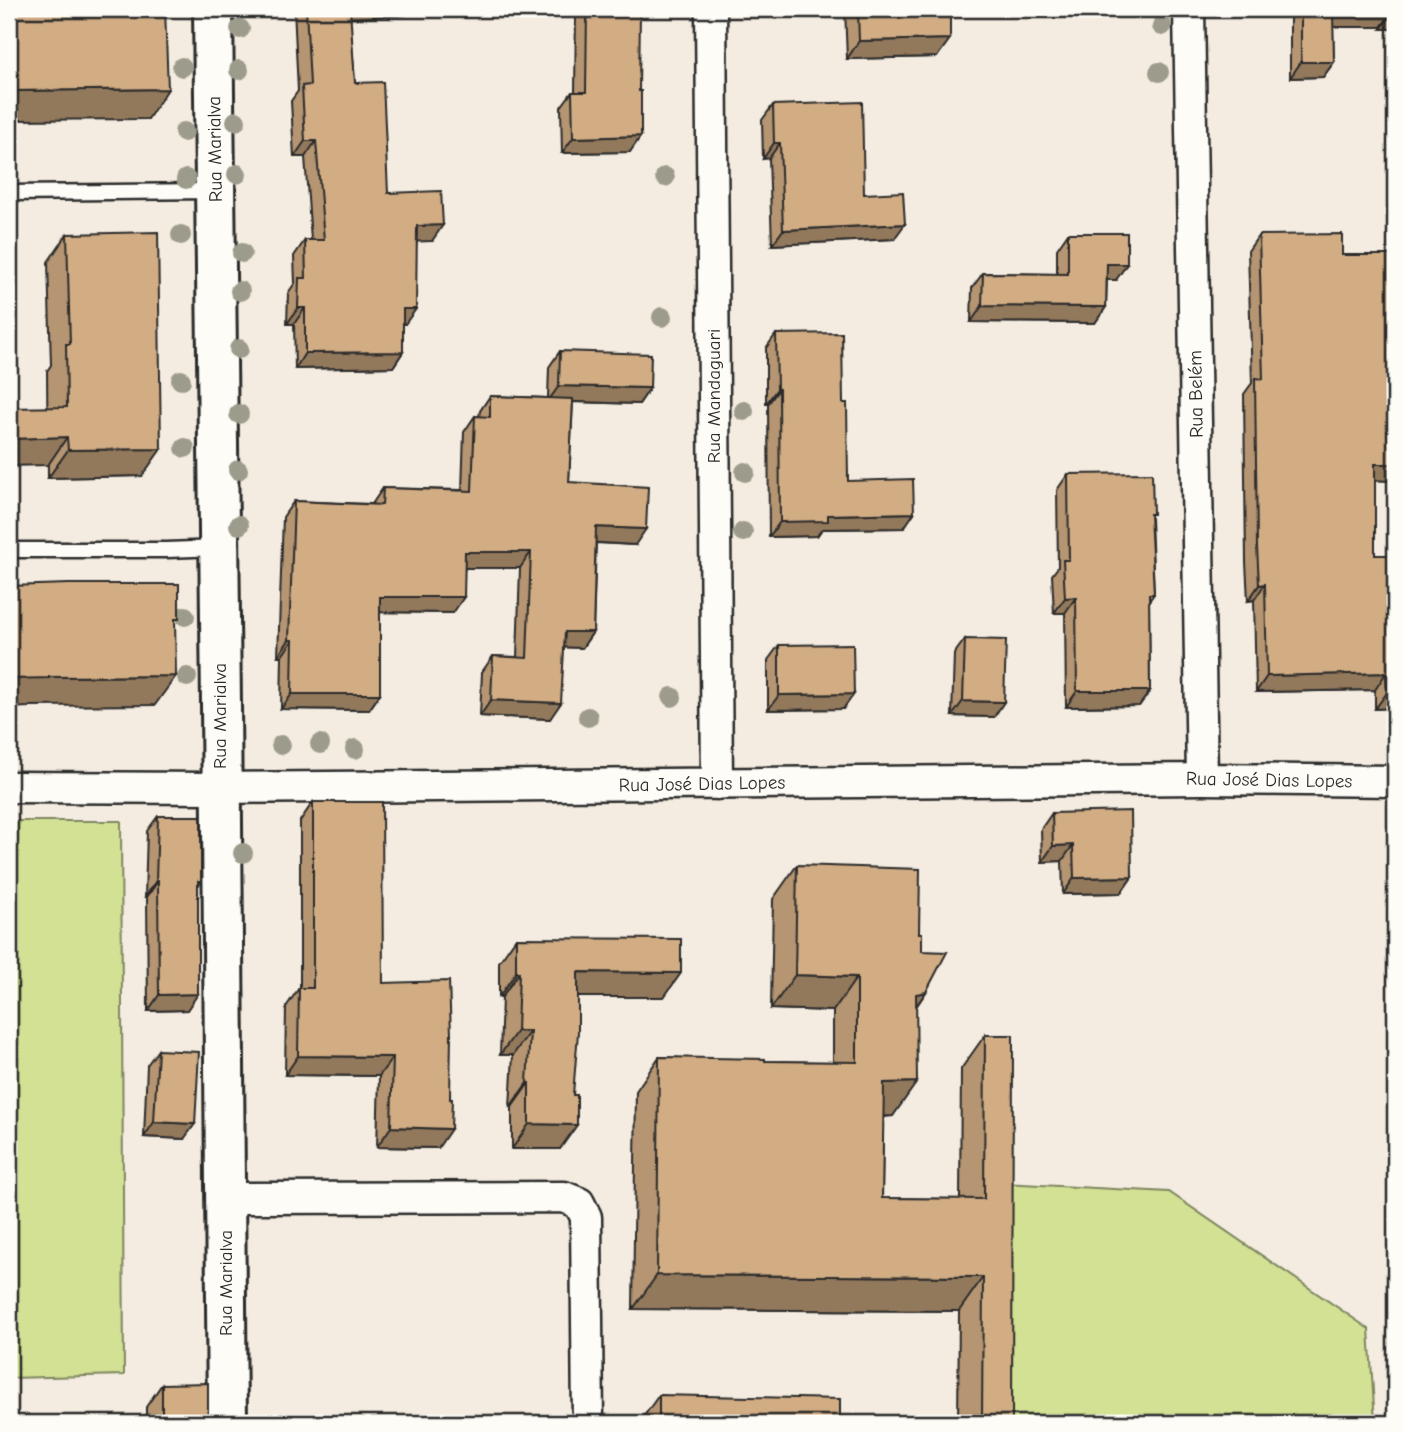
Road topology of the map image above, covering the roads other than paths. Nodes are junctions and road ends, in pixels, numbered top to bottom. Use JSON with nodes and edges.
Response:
{"nodes":[{"id":1,"x":213,"y":9,"type":"edge"},
{"id":2,"x":711,"y":9,"type":"edge"},
{"id":3,"x":1189,"y":9,"type":"edge"},
{"id":4,"x":215,"y":191,"type":"junction"},
{"id":5,"x":9,"y":193,"type":"edge"},
{"id":6,"x":220,"y":548,"type":"junction"},
{"id":7,"x":9,"y":550,"type":"edge"},
{"id":8,"x":1202,"y":779,"type":"junction"},
{"id":9,"x":1395,"y":781,"type":"edge"},
{"id":10,"x":717,"y":784,"type":"junction"},
{"id":11,"x":9,"y":787,"type":"edge"},
{"id":12,"x":220,"y":788,"type":"junction"},
{"id":13,"x":225,"y":1199,"type":"junction"},
{"id":14,"x":227,"y":1423,"type":"edge"},
{"id":15,"x":588,"y":1423,"type":"edge"}],
"edges":[{"from":1,"to":4,"type":"street","name":"Rua Marialva"},
{"from":2,"to":10,"type":"street","name":"Rua Mandaguari"},
{"from":3,"to":8,"type":"street","name":"Rua Belém"},
{"from":4,"to":5,"type":"lane"},
{"from":4,"to":6,"type":"street","name":"Rua Marialva"},
{"from":6,"to":7,"type":"lane"},
{"from":6,"to":12,"type":"street","name":"Rua Marialva"},
{"from":8,"to":9,"type":"street","name":"Rua José Dias Lopes"},
{"from":8,"to":10,"type":"street","name":"Rua José Dias Lopes"},
{"from":10,"to":12,"type":"street","name":"Rua José Dias Lopes"},
{"from":11,"to":12,"type":"street","name":"Rua José Dias Lopes"},
{"from":12,"to":13,"type":"street","name":"Rua Marialva"},
{"from":13,"to":14,"type":"street","name":"Rua Marialva"},
{"from":13,"to":15,"type":"street"}]}
